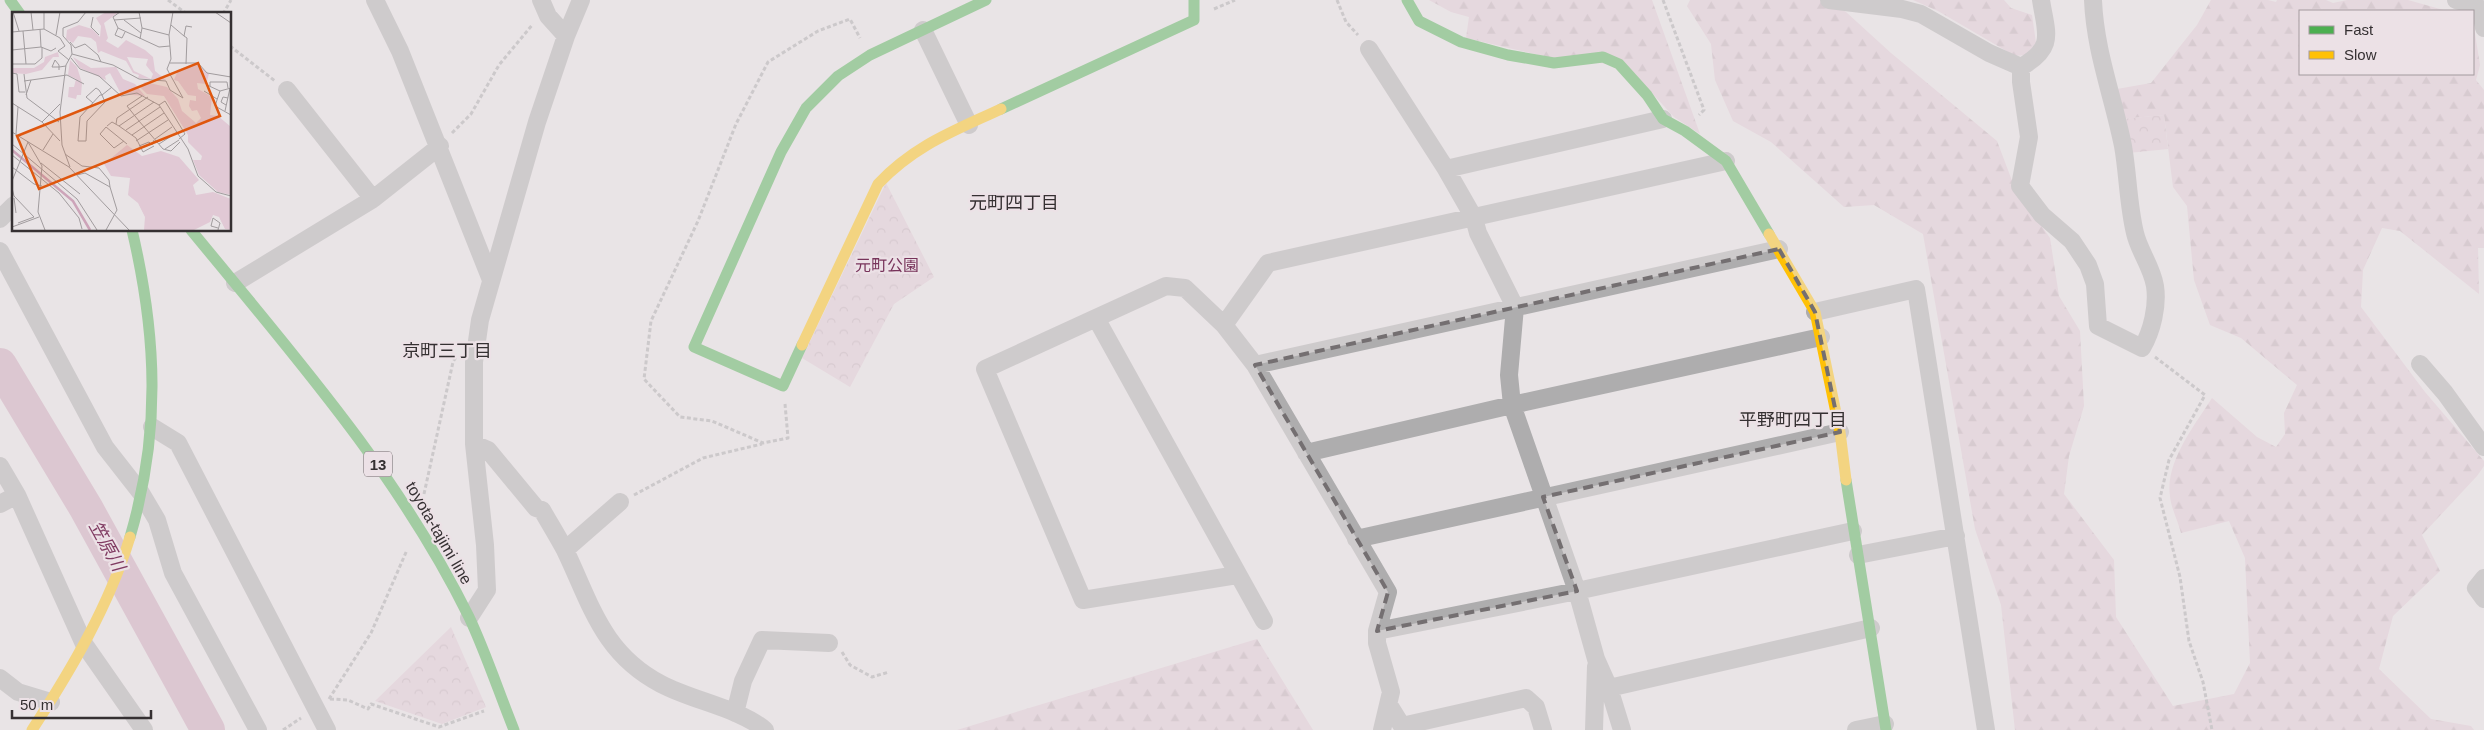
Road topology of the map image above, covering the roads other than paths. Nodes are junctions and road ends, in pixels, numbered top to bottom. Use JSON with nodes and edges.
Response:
{"nodes":[{"id":1,"x":10,"y":0,"type":"edge"},
{"id":2,"x":375,"y":0,"type":"edge"},
{"id":3,"x":581,"y":0,"type":"edge"},
{"id":4,"x":986,"y":0,"type":"edge"},
{"id":5,"x":1194,"y":0,"type":"edge"},
{"id":6,"x":1407,"y":0,"type":"edge"},
{"id":7,"x":1829,"y":0,"type":"edge"},
{"id":8,"x":2041,"y":0,"type":"edge"},
{"id":9,"x":2093,"y":0,"type":"edge"},
{"id":10,"x":2456,"y":0,"type":"edge"},
{"id":11,"x":545,"y":8,"type":"edge"},
{"id":12,"x":19,"y":12,"type":"edge"},
{"id":13,"x":2484,"y":28,"type":"edge"},
{"id":14,"x":923,"y":30,"type":"junction"},
{"id":15,"x":566,"y":36,"type":"junction"},
{"id":16,"x":1369,"y":49,"type":"road end"},
{"id":17,"x":2021,"y":67,"type":"junction"},
{"id":18,"x":287,"y":90,"type":"road end"},
{"id":19,"x":1663,"y":119,"type":"junction"},
{"id":20,"x":969,"y":126,"type":"junction"},
{"id":21,"x":440,"y":146,"type":"junction"},
{"id":22,"x":1726,"y":161,"type":"junction"},
{"id":23,"x":1446,"y":169,"type":"junction"},
{"id":24,"x":373,"y":199,"type":"junction"},
{"id":25,"x":12,"y":207,"type":"edge"},
{"id":26,"x":1474,"y":218,"type":"junction"},
{"id":27,"x":0,"y":219,"type":"edge"},
{"id":28,"x":132,"y":231,"type":"edge"},
{"id":29,"x":193,"y":231,"type":"edge"},
{"id":30,"x":1779,"y":248,"type":"junction"},
{"id":31,"x":0,"y":251,"type":"edge"},
{"id":32,"x":491,"y":280,"type":"junction"},
{"id":33,"x":235,"y":283,"type":"junction"},
{"id":34,"x":1515,"y":307,"type":"junction"},
{"id":35,"x":1815,"y":312,"type":"junction"},
{"id":36,"x":1096,"y":318,"type":"junction"},
{"id":37,"x":1224,"y":325,"type":"junction"},
{"id":38,"x":1821,"y":337,"type":"junction"},
{"id":39,"x":2420,"y":364,"type":"dead end"},
{"id":40,"x":1255,"y":365,"type":"junction"},
{"id":41,"x":1512,"y":405,"type":"junction"},
{"id":42,"x":152,"y":426,"type":"junction"},
{"id":43,"x":1840,"y":432,"type":"junction"},
{"id":44,"x":474,"y":444,"type":"junction"},
{"id":45,"x":2484,"y":447,"type":"edge"},
{"id":46,"x":1306,"y":453,"type":"junction"},
{"id":47,"x":0,"y":466,"type":"edge"},
{"id":48,"x":141,"y":493,"type":"junction"},
{"id":49,"x":17,"y":495,"type":"junction"},
{"id":50,"x":1542,"y":497,"type":"junction"},
{"id":51,"x":620,"y":502,"type":"road end"},
{"id":52,"x":0,"y":504,"type":"edge"},
{"id":53,"x":1853,"y":531,"type":"junction"},
{"id":54,"x":1956,"y":536,"type":"junction"},
{"id":55,"x":1356,"y":539,"type":"junction"},
{"id":56,"x":565,"y":550,"type":"junction"},
{"id":57,"x":1858,"y":555,"type":"junction"},
{"id":58,"x":1237,"y":575,"type":"junction"},
{"id":59,"x":2484,"y":578,"type":"edge"},
{"id":60,"x":1577,"y":591,"type":"junction"},
{"id":61,"x":2484,"y":598,"type":"edge"},
{"id":62,"x":469,"y":618,"type":"junction"},
{"id":63,"x":1264,"y":621,"type":"dead end"},
{"id":64,"x":1871,"y":628,"type":"junction"},
{"id":65,"x":1377,"y":632,"type":"junction"},
{"id":66,"x":829,"y":643,"type":"road end"},
{"id":67,"x":84,"y":644,"type":"junction"},
{"id":68,"x":1596,"y":659,"type":"junction"},
{"id":69,"x":0,"y":678,"type":"edge"},
{"id":70,"x":1609,"y":688,"type":"junction"},
{"id":71,"x":51,"y":702,"type":"junction"},
{"id":72,"x":1389,"y":705,"type":"junction"},
{"id":73,"x":736,"y":713,"type":"junction"},
{"id":74,"x":1885,"y":727,"type":"edge"},
{"id":75,"x":32,"y":730,"type":"edge"},
{"id":76,"x":144,"y":730,"type":"edge"},
{"id":77,"x":258,"y":730,"type":"edge"},
{"id":78,"x":327,"y":730,"type":"edge"},
{"id":79,"x":514,"y":730,"type":"edge"},
{"id":80,"x":765,"y":730,"type":"edge"},
{"id":81,"x":1382,"y":730,"type":"edge"},
{"id":82,"x":1543,"y":730,"type":"edge"},
{"id":83,"x":1594,"y":730,"type":"edge"},
{"id":84,"x":1622,"y":730,"type":"edge"},
{"id":85,"x":1856,"y":730,"type":"edge"},
{"id":86,"x":1986,"y":730,"type":"edge"}],
"edges":[{"from":1,"to":12,"type":"street"},
{"from":2,"to":21,"type":"street"},
{"from":3,"to":15,"type":"street"},
{"from":4,"to":14,"type":"street"},
{"from":5,"to":20,"type":"street"},
{"from":6,"to":19,"type":"street"},
{"from":7,"to":17,"type":"street"},
{"from":8,"to":17,"type":"street"},
{"from":9,"to":17,"type":"street"},
{"from":10,"to":13,"type":"street"},
{"from":11,"to":15,"type":"street"},
{"from":14,"to":20,"type":"street"},
{"from":14,"to":20,"type":"street"},
{"from":15,"to":32,"type":"street"},
{"from":16,"to":23,"type":"street"},
{"from":18,"to":24,"type":"street"},
{"from":19,"to":22,"type":"street"},
{"from":19,"to":23,"type":"street"},
{"from":21,"to":24,"type":"street"},
{"from":21,"to":32,"type":"street"},
{"from":22,"to":26,"type":"street"},
{"from":22,"to":30,"type":"street"},
{"from":23,"to":26,"type":"street"},
{"from":24,"to":33,"type":"street"},
{"from":25,"to":27,"type":"street"},
{"from":26,"to":34,"type":"street"},
{"from":26,"to":37,"type":"street"},
{"from":28,"to":42,"type":"street"},
{"from":29,"to":33,"type":"street","name":"toyota-tajimi line","number":"13"},
{"from":30,"to":34,"type":"street"},
{"from":30,"to":35,"type":"street"},
{"from":31,"to":48,"type":"street"},
{"from":32,"to":44,"type":"street"},
{"from":33,"to":62,"type":"street","name":"toyota-tajimi line","number":"13"},
{"from":34,"to":40,"type":"street"},
{"from":34,"to":41,"type":"street"},
{"from":35,"to":38,"type":"street"},
{"from":35,"to":54,"type":"street"},
{"from":36,"to":37,"type":"street"},
{"from":36,"to":58,"type":"street"},
{"from":36,"to":58,"type":"street"},
{"from":37,"to":40,"type":"street"},
{"from":38,"to":41,"type":"street"},
{"from":38,"to":43,"type":"street"},
{"from":39,"to":45,"type":"street"},
{"from":40,"to":46,"type":"street"},
{"from":41,"to":46,"type":"street"},
{"from":41,"to":50,"type":"street"},
{"from":42,"to":48,"type":"street"},
{"from":42,"to":78,"type":"street"},
{"from":43,"to":50,"type":"street"},
{"from":43,"to":53,"type":"street"},
{"from":44,"to":56,"type":"street"},
{"from":44,"to":62,"type":"street"},
{"from":46,"to":55,"type":"street"},
{"from":47,"to":49,"type":"street"},
{"from":48,"to":67,"type":"street"},
{"from":48,"to":77,"type":"street"},
{"from":49,"to":52,"type":"street"},
{"from":49,"to":67,"type":"street"},
{"from":50,"to":55,"type":"street"},
{"from":50,"to":60,"type":"street"},
{"from":51,"to":56,"type":"street"},
{"from":53,"to":57,"type":"street"},
{"from":53,"to":60,"type":"street"},
{"from":54,"to":57,"type":"street"},
{"from":54,"to":86,"type":"street"},
{"from":55,"to":65,"type":"street"},
{"from":56,"to":73,"type":"street"},
{"from":57,"to":64,"type":"street"},
{"from":58,"to":63,"type":"street"},
{"from":59,"to":61,"type":"street"},
{"from":60,"to":65,"type":"street"},
{"from":60,"to":68,"type":"street"},
{"from":62,"to":79,"type":"street","name":"toyota-tajimi line","number":"13"},
{"from":64,"to":70,"type":"street"},
{"from":64,"to":74,"type":"street"},
{"from":65,"to":72,"type":"street"},
{"from":66,"to":73,"type":"street"},
{"from":67,"to":71,"type":"street"},
{"from":67,"to":76,"type":"street"},
{"from":68,"to":70,"type":"street"},
{"from":68,"to":83,"type":"street"},
{"from":69,"to":71,"type":"street"},
{"from":70,"to":84,"type":"street"},
{"from":71,"to":75,"type":"street"},
{"from":72,"to":81,"type":"street"},
{"from":72,"to":82,"type":"street"},
{"from":73,"to":80,"type":"street"},
{"from":74,"to":85,"type":"street"}]}
